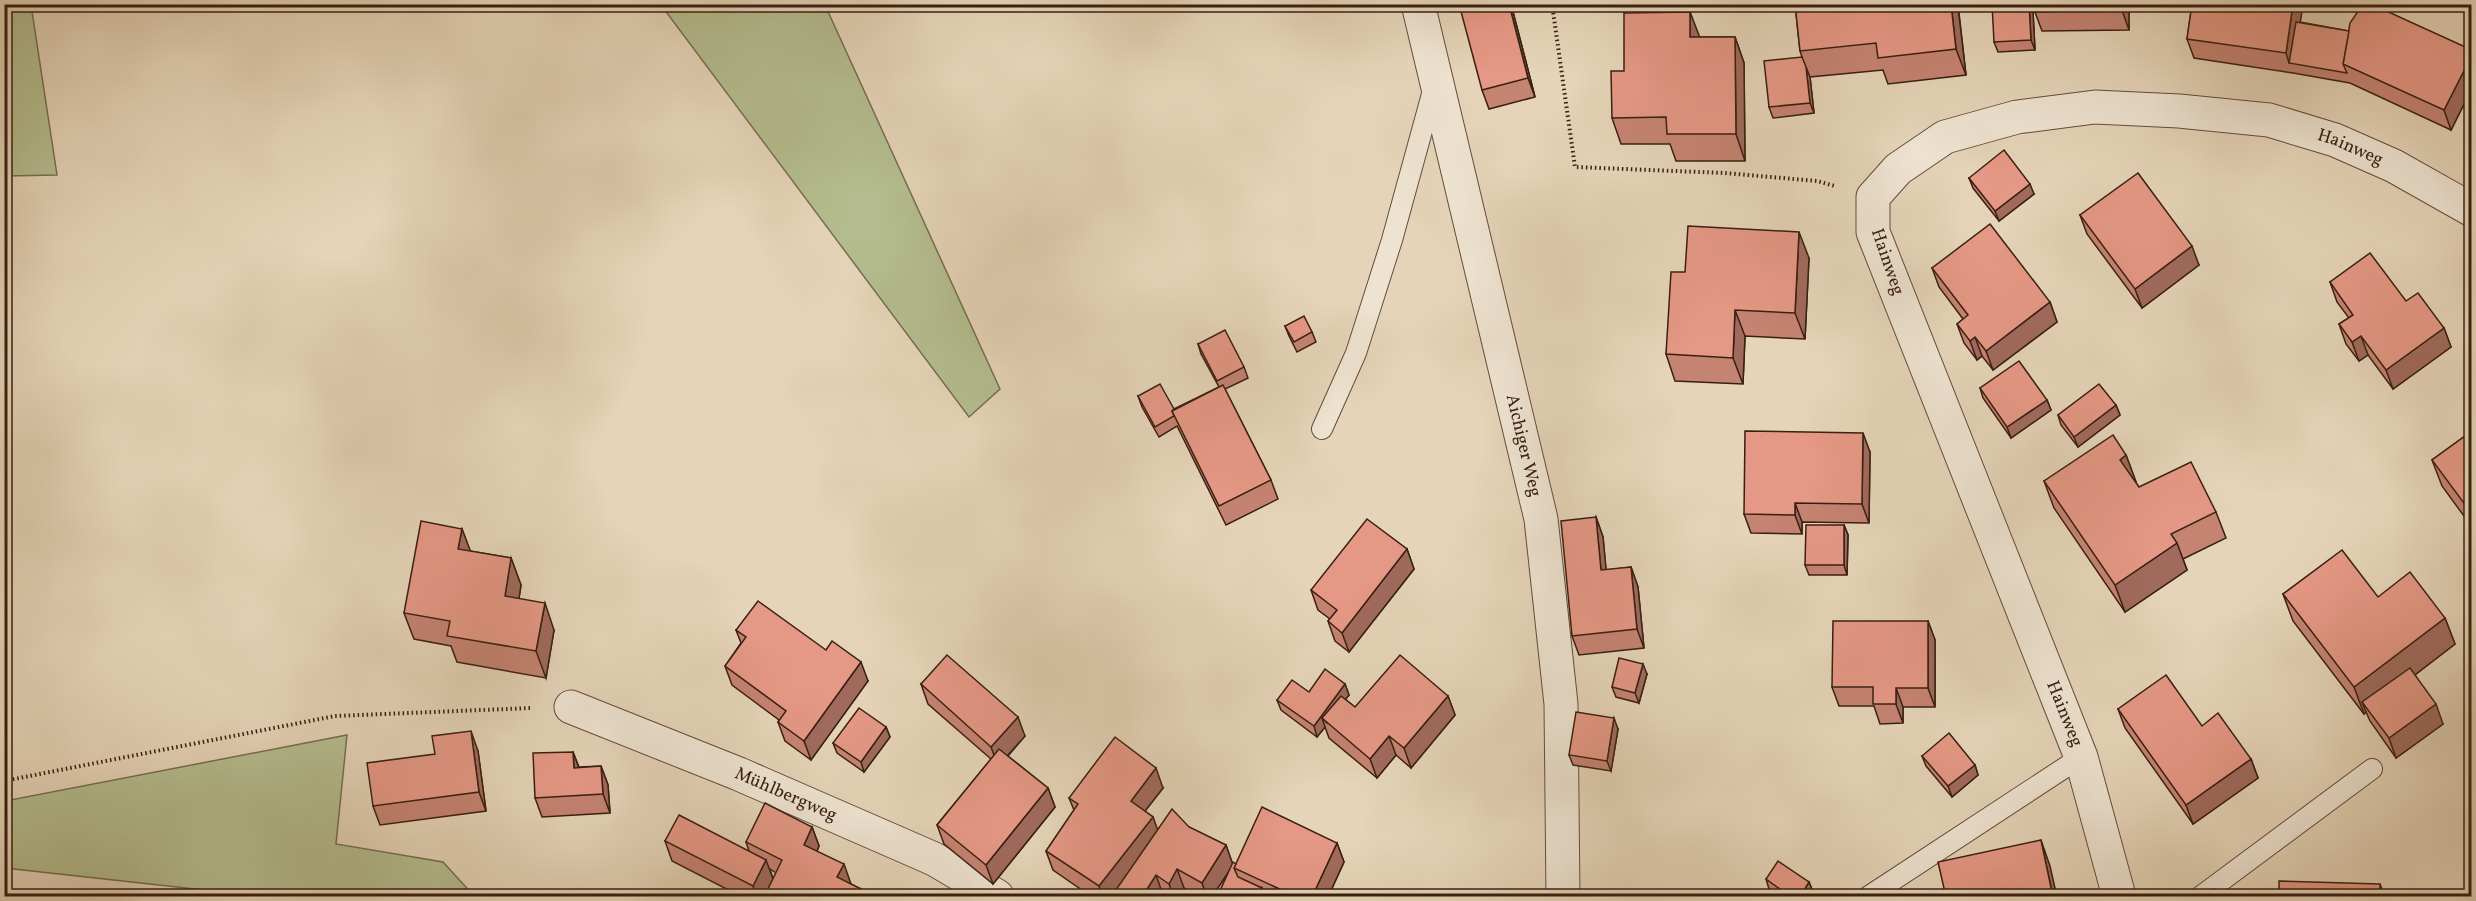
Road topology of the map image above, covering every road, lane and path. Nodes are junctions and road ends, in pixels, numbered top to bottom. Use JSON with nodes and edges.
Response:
{"nodes":[{"id":1,"x":1418,"y":4,"type":"edge"},
{"id":2,"x":1552,"y":4,"type":"edge"},
{"id":3,"x":1437,"y":75,"type":"junction"},
{"id":4,"x":1873,"y":197,"type":"junction"},
{"id":5,"x":2472,"y":210,"type":"edge"},
{"id":6,"x":1322,"y":429,"type":"dead end"},
{"id":7,"x":570,"y":707,"type":"joint"},
{"id":8,"x":2081,"y":757,"type":"junction"},
{"id":9,"x":2372,"y":769,"type":"dead end"},
{"id":10,"x":4,"y":781,"type":"edge"},
{"id":11,"x":997,"y":897,"type":"edge"},
{"id":12,"x":1563,"y":897,"type":"edge"},
{"id":13,"x":1869,"y":897,"type":"edge"},
{"id":14,"x":2119,"y":897,"type":"edge"},
{"id":15,"x":2201,"y":897,"type":"edge"}],
"edges":[{"from":1,"to":3,"type":"street","name":"Aichiger Weg"},
{"from":2,"to":4,"type":"path"},
{"from":3,"to":6,"type":"lane"},
{"from":3,"to":12,"type":"street","name":"Aichiger Weg"},
{"from":4,"to":5,"type":"street","name":"Hainweg"},
{"from":4,"to":8,"type":"street","name":"Hainweg"},
{"from":7,"to":10,"type":"path"},
{"from":7,"to":11,"type":"street","name":"Mühlbergweg"},
{"from":8,"to":13,"type":"lane"},
{"from":8,"to":14,"type":"street","name":"Hainweg"},
{"from":9,"to":15,"type":"lane"}]}
